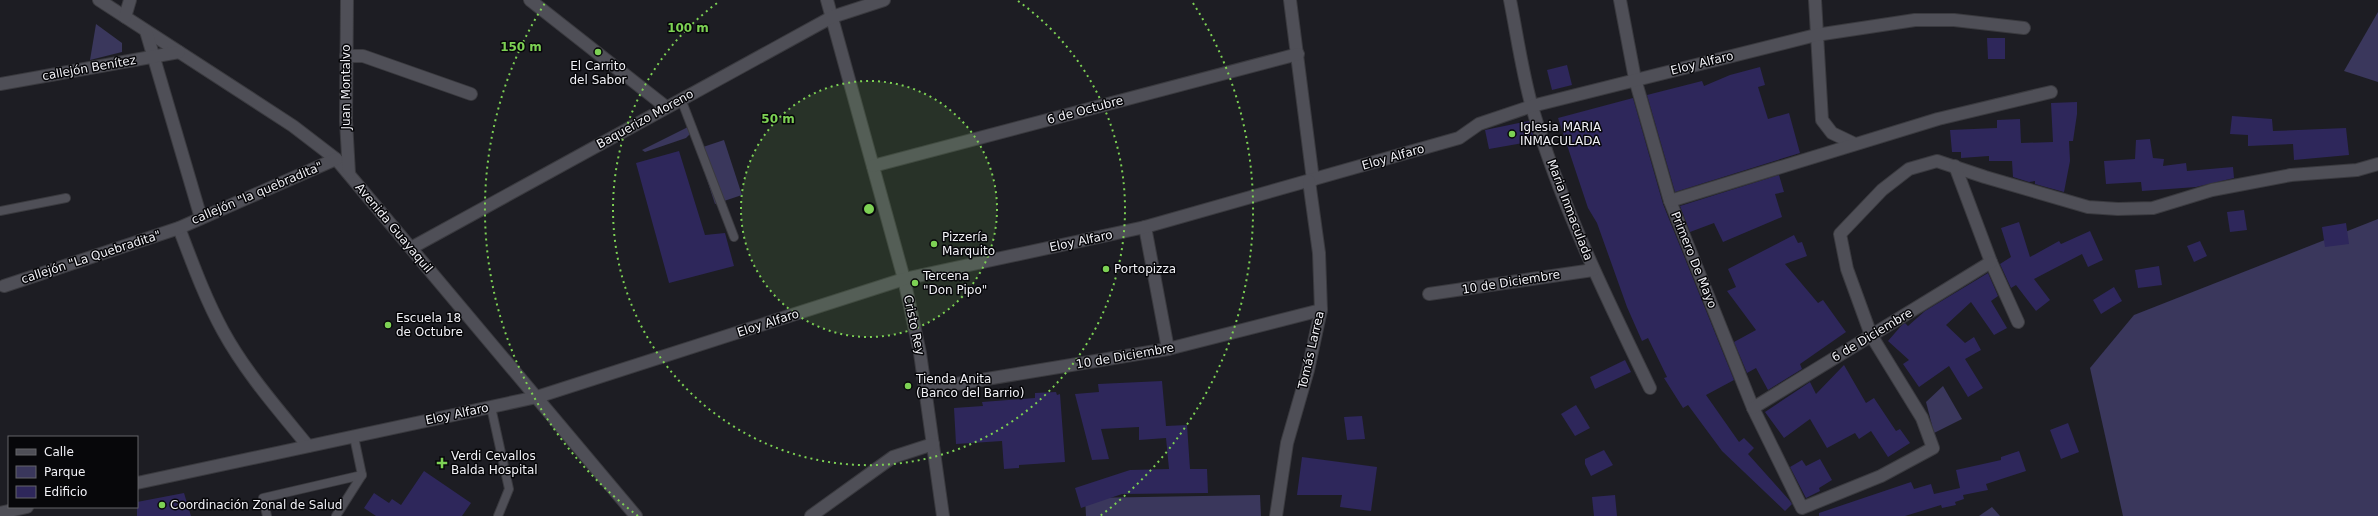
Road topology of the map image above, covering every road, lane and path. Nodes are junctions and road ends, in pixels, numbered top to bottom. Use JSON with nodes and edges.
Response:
{"nodes":[{"id":1,"x":99,"y":0,"type":"edge"},
{"id":2,"x":130,"y":0,"type":"edge"},
{"id":3,"x":347,"y":0,"type":"edge"},
{"id":4,"x":530,"y":0,"type":"edge"},
{"id":5,"x":827,"y":0,"type":"edge"},
{"id":6,"x":884,"y":0,"type":"edge"},
{"id":7,"x":1290,"y":0,"type":"edge"},
{"id":8,"x":1510,"y":0,"type":"edge"},
{"id":9,"x":1620,"y":0,"type":"edge"},
{"id":10,"x":1814,"y":0,"type":"edge"},
{"id":11,"x":125,"y":17,"type":"junction"},
{"id":12,"x":832,"y":17,"type":"junction"},
{"id":13,"x":2024,"y":28,"type":"dead end"},
{"id":14,"x":146,"y":31,"type":"junction"},
{"id":15,"x":1816,"y":35,"type":"junction"},
{"id":16,"x":179,"y":52,"type":"junction"},
{"id":17,"x":1298,"y":54,"type":"junction"},
{"id":18,"x":154,"y":56,"type":"junction"},
{"id":19,"x":346,"y":56,"type":"junction"},
{"id":20,"x":1635,"y":80,"type":"junction"},
{"id":21,"x":0,"y":84,"type":"edge"},
{"id":22,"x":2051,"y":92,"type":"dead end"},
{"id":23,"x":471,"y":94,"type":"dead end"},
{"id":24,"x":681,"y":99,"type":"junction"},
{"id":25,"x":1532,"y":106,"type":"junction"},
{"id":26,"x":666,"y":107,"type":"junction"},
{"id":27,"x":1855,"y":144,"type":"junction"},
{"id":28,"x":336,"y":159,"type":"junction"},
{"id":29,"x":2378,"y":164,"type":"edge"},
{"id":30,"x":873,"y":166,"type":"junction"},
{"id":31,"x":1955,"y":166,"type":"junction"},
{"id":32,"x":348,"y":173,"type":"junction"},
{"id":33,"x":1311,"y":180,"type":"junction"},
{"id":34,"x":66,"y":198,"type":"dead end"},
{"id":35,"x":1670,"y":201,"type":"junction"},
{"id":36,"x":0,"y":211,"type":"edge"},
{"id":37,"x":201,"y":218,"type":"junction"},
{"id":38,"x":1145,"y":227,"type":"junction"},
{"id":39,"x":179,"y":228,"type":"junction"},
{"id":40,"x":734,"y":237,"type":"dead end"},
{"id":41,"x":411,"y":248,"type":"junction"},
{"id":42,"x":1991,"y":262,"type":"junction"},
{"id":43,"x":1593,"y":270,"type":"junction"},
{"id":44,"x":904,"y":279,"type":"junction"},
{"id":45,"x":1,"y":286,"type":"edge"},
{"id":46,"x":1429,"y":294,"type":"dead end"},
{"id":47,"x":1321,"y":310,"type":"junction"},
{"id":48,"x":2018,"y":322,"type":"dead end"},
{"id":49,"x":1871,"y":335,"type":"junction"},
{"id":50,"x":1168,"y":349,"type":"junction"},
{"id":51,"x":1650,"y":388,"type":"dead end"},
{"id":52,"x":926,"y":389,"type":"junction"},
{"id":53,"x":537,"y":397,"type":"junction"},
{"id":54,"x":491,"y":407,"type":"junction"},
{"id":55,"x":1753,"y":408,"type":"junction"},
{"id":56,"x":354,"y":436,"type":"junction"},
{"id":57,"x":933,"y":444,"type":"junction"},
{"id":58,"x":308,"y":446,"type":"junction"},
{"id":59,"x":362,"y":475,"type":"junction"},
{"id":60,"x":138,"y":483,"type":"edge"},
{"id":61,"x":22,"y":508,"type":"edge"},
{"id":62,"x":0,"y":513,"type":"edge"},
{"id":63,"x":267,"y":516,"type":"edge"},
{"id":64,"x":336,"y":516,"type":"edge"},
{"id":65,"x":498,"y":516,"type":"edge"},
{"id":66,"x":636,"y":516,"type":"edge"},
{"id":67,"x":812,"y":516,"type":"edge"},
{"id":68,"x":943,"y":516,"type":"edge"},
{"id":69,"x":1276,"y":516,"type":"edge"}],
"edges":[{"from":1,"to":11,"type":"street","name":"Avenida Guayaquil"},
{"from":2,"to":11,"type":"street"},
{"from":3,"to":19,"type":"street","name":"Juan Montalvo"},
{"from":4,"to":26,"type":"street"},
{"from":5,"to":12,"type":"street","name":"Cristo Rey"},
{"from":6,"to":12,"type":"street","name":"Baquerizo Moreno"},
{"from":7,"to":17,"type":"street","name":"Tomás Larrea"},
{"from":8,"to":25,"type":"street","name":"Maria Inmaculada"},
{"from":9,"to":20,"type":"street","name":"Primero De Mayo"},
{"from":10,"to":15,"type":"street"},
{"from":11,"to":14,"type":"street","name":"Avenida Guayaquil"},
{"from":12,"to":24,"type":"street","name":"Baquerizo Moreno"},
{"from":12,"to":30,"type":"street","name":"Cristo Rey"},
{"from":13,"to":15,"type":"street","name":"Eloy Alfaro"},
{"from":14,"to":16,"type":"street","name":"Avenida Guayaquil"},
{"from":14,"to":18,"type":"street"},
{"from":15,"to":20,"type":"street","name":"Eloy Alfaro"},
{"from":15,"to":27,"type":"street"},
{"from":16,"to":18,"type":"street","name":"callejón Benítez"},
{"from":16,"to":28,"type":"street","name":"Avenida Guayaquil"},
{"from":17,"to":30,"type":"street","name":"6 de Octubre"},
{"from":17,"to":33,"type":"street","name":"Tomás Larrea"},
{"from":18,"to":21,"type":"street","name":"callejón Benítez"},
{"from":18,"to":37,"type":"street"},
{"from":19,"to":23,"type":"street"},
{"from":19,"to":32,"type":"street","name":"Juan Montalvo"},
{"from":20,"to":25,"type":"street","name":"Eloy Alfaro"},
{"from":20,"to":35,"type":"street","name":"Primero De Mayo"},
{"from":22,"to":27,"type":"street"},
{"from":24,"to":26,"type":"street","name":"Baquerizo Moreno"},
{"from":24,"to":40,"type":"lane"},
{"from":25,"to":33,"type":"street","name":"Eloy Alfaro"},
{"from":25,"to":43,"type":"street","name":"Maria Inmaculada"},
{"from":26,"to":41,"type":"street","name":"Baquerizo Moreno"},
{"from":27,"to":35,"type":"street"},
{"from":28,"to":32,"type":"street","name":"Avenida Guayaquil"},
{"from":28,"to":37,"type":"street","name":"callejón \"la quebradita\""},
{"from":29,"to":31,"type":"street"},
{"from":30,"to":44,"type":"street","name":"Cristo Rey"},
{"from":31,"to":42,"type":"street"},
{"from":31,"to":49,"type":"street"},
{"from":32,"to":41,"type":"street","name":"Avenida Guayaquil"},
{"from":33,"to":38,"type":"street","name":"Eloy Alfaro"},
{"from":33,"to":47,"type":"street","name":"Tomás Larrea"},
{"from":34,"to":36,"type":"lane"},
{"from":35,"to":55,"type":"street","name":"Primero De Mayo"},
{"from":37,"to":39,"type":"street","name":"callejón \"la quebradita\""},
{"from":38,"to":44,"type":"street","name":"Eloy Alfaro"},
{"from":38,"to":50,"type":"street"},
{"from":39,"to":45,"type":"street","name":"callejón \"La Quebradita\""},
{"from":39,"to":58,"type":"street"},
{"from":41,"to":53,"type":"street","name":"Avenida Guayaquil"},
{"from":42,"to":48,"type":"street"},
{"from":42,"to":49,"type":"street","name":"6 de Diciembre"},
{"from":43,"to":46,"type":"street","name":"10 de Diciembre"},
{"from":43,"to":51,"type":"street","name":"Maria Inmaculada"},
{"from":44,"to":52,"type":"street","name":"Cristo Rey"},
{"from":44,"to":53,"type":"street","name":"Eloy Alfaro"},
{"from":47,"to":50,"type":"street","name":"10 de Diciembre"},
{"from":47,"to":69,"type":"street","name":"Tomás Larrea"},
{"from":49,"to":55,"type":"street","name":"6 de Diciembre"},
{"from":49,"to":55,"type":"street","name":"Primero De Mayo"},
{"from":50,"to":52,"type":"street","name":"10 de Diciembre"},
{"from":52,"to":57,"type":"street","name":"Cristo Rey"},
{"from":53,"to":54,"type":"street","name":"Eloy Alfaro"},
{"from":53,"to":66,"type":"street","name":"Avenida Guayaquil"},
{"from":54,"to":56,"type":"street","name":"Eloy Alfaro"},
{"from":54,"to":65,"type":"lane"},
{"from":56,"to":58,"type":"street","name":"Eloy Alfaro"},
{"from":56,"to":59,"type":"lane"},
{"from":57,"to":67,"type":"street"},
{"from":57,"to":68,"type":"street","name":"Cristo Rey"},
{"from":58,"to":60,"type":"street","name":"Eloy Alfaro"},
{"from":59,"to":63,"type":"lane"},
{"from":59,"to":64,"type":"lane"},
{"from":61,"to":62,"type":"street"}]}
